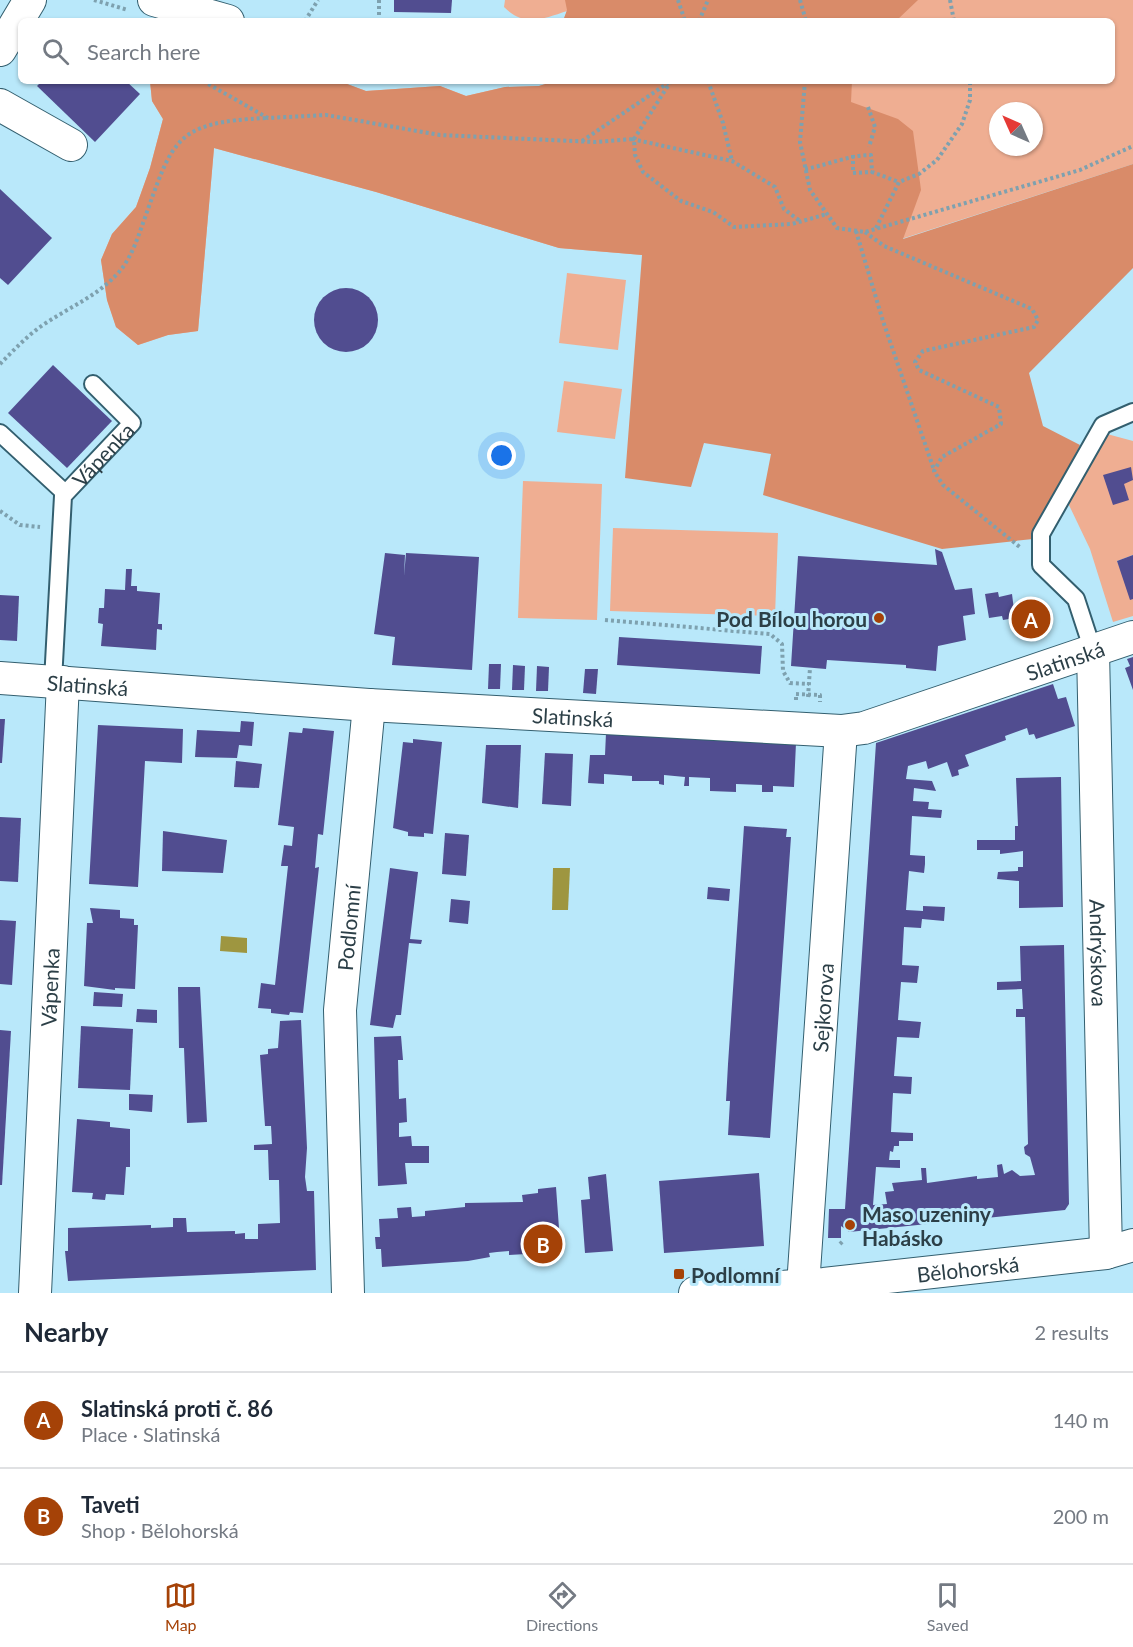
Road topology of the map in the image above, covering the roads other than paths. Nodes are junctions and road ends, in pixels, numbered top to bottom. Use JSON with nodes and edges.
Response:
{"nodes":[{"id":1,"x":30,"y":0,"type":"edge"},
{"id":2,"x":154,"y":0,"type":"edge"},
{"id":3,"x":19,"y":18,"type":"edge"},
{"id":4,"x":217,"y":18,"type":"edge"},
{"id":5,"x":18,"y":20,"type":"edge"},
{"id":6,"x":0,"y":49,"type":"edge"},
{"id":7,"x":0,"y":105,"type":"edge"},
{"id":8,"x":71,"y":145,"type":"dead end"},
{"id":9,"x":93,"y":384,"type":"dead end"},
{"id":10,"x":1133,"y":412,"type":"edge"},
{"id":11,"x":0,"y":433,"type":"edge"},
{"id":12,"x":65,"y":493,"type":"junction"},
{"id":13,"x":1133,"y":637,"type":"edge"},
{"id":14,"x":1093,"y":651,"type":"junction"},
{"id":15,"x":0,"y":678,"type":"edge"},
{"id":16,"x":58,"y":681,"type":"junction"},
{"id":17,"x":369,"y":705,"type":"junction"},
{"id":18,"x":841,"y":731,"type":"junction"},
{"id":19,"x":1119,"y":1249,"type":"edge"},
{"id":20,"x":803,"y":1286,"type":"junction"},
{"id":21,"x":35,"y":1293,"type":"edge"},
{"id":22,"x":348,"y":1293,"type":"edge"},
{"id":23,"x":695,"y":1293,"type":"edge"}],
"edges":[{"from":1,"to":3,"type":"street"},
{"from":2,"to":4,"type":"street"},
{"from":5,"to":6,"type":"street"},
{"from":7,"to":8,"type":"street"},
{"from":9,"to":12,"type":"lane","name":"Vápenka"},
{"from":10,"to":14,"type":"lane"},
{"from":11,"to":12,"type":"lane"},
{"from":12,"to":16,"type":"lane","name":"Vápenka"},
{"from":13,"to":14,"type":"street","name":"Slatinská"},
{"from":14,"to":18,"type":"street","name":"Slatinská"},
{"from":14,"to":19,"type":"street","name":"Andrýskova"},
{"from":15,"to":16,"type":"street","name":"Slatinská"},
{"from":16,"to":17,"type":"street","name":"Slatinská"},
{"from":16,"to":21,"type":"street","name":"Vápenka"},
{"from":17,"to":18,"type":"street","name":"Slatinská"},
{"from":17,"to":22,"type":"street","name":"Podlomní"},
{"from":18,"to":20,"type":"street","name":"Sejkorova"},
{"from":19,"to":20,"type":"street","name":"Bělohorská"},
{"from":20,"to":23,"type":"street","name":"Bělohorská"}]}
